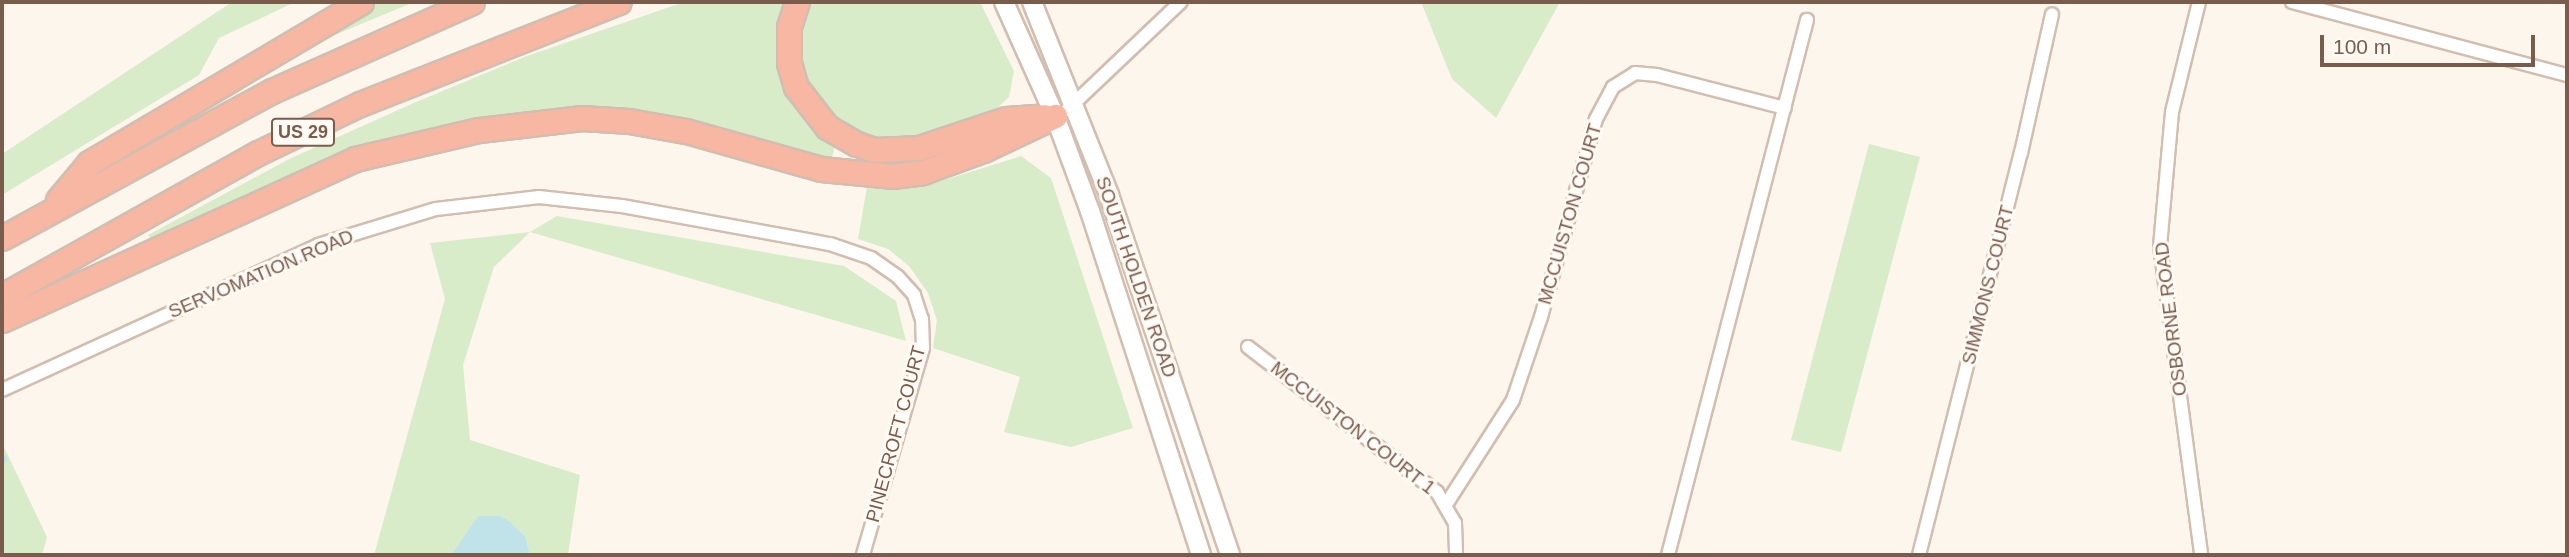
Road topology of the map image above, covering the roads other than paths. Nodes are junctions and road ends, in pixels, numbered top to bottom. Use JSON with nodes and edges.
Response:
{"nodes":[{"id":1,"x":361,"y":2,"type":"edge"},
{"id":2,"x":472,"y":2,"type":"edge"},
{"id":3,"x":620,"y":2,"type":"edge"},
{"id":4,"x":797,"y":2,"type":"edge"},
{"id":5,"x":1004,"y":2,"type":"edge"},
{"id":6,"x":1032,"y":2,"type":"edge"},
{"id":7,"x":1181,"y":2,"type":"edge"},
{"id":8,"x":2199,"y":2,"type":"edge"},
{"id":9,"x":2292,"y":2,"type":"edge"},
{"id":10,"x":2052,"y":14,"type":"dead end"},
{"id":11,"x":1807,"y":20,"type":"dead end"},
{"id":12,"x":2567,"y":75,"type":"edge"},
{"id":13,"x":1785,"y":108,"type":"junction"},
{"id":14,"x":1065,"y":111,"type":"junction"},
{"id":15,"x":47,"y":212,"type":"junction"},
{"id":16,"x":2,"y":238,"type":"edge"},
{"id":17,"x":898,"y":277,"type":"joint"},
{"id":18,"x":2,"y":296,"type":"edge"},
{"id":19,"x":2,"y":320,"type":"edge"},
{"id":20,"x":1248,"y":347,"type":"dead end"},
{"id":21,"x":2,"y":390,"type":"edge"},
{"id":22,"x":1447,"y":503,"type":"junction"},
{"id":23,"x":863,"y":555,"type":"edge"},
{"id":24,"x":1201,"y":555,"type":"edge"},
{"id":25,"x":1230,"y":555,"type":"edge"},
{"id":26,"x":1456,"y":555,"type":"edge"},
{"id":27,"x":1668,"y":555,"type":"edge"},
{"id":28,"x":1919,"y":555,"type":"edge"},
{"id":29,"x":2201,"y":555,"type":"edge"}],
"edges":[{"from":1,"to":15,"type":"highway"},
{"from":2,"to":15,"type":"highway","number":"US 29"},
{"from":3,"to":18,"type":"highway","number":"US 29"},
{"from":4,"to":14,"type":"highway"},
{"from":5,"to":14,"type":"main road","name":"SOUTH HOLDEN ROAD"},
{"from":6,"to":14,"type":"main road","name":"SOUTH HOLDEN ROAD"},
{"from":7,"to":14,"type":"street"},
{"from":8,"to":29,"type":"street","name":"OSBORNE ROAD"},
{"from":9,"to":12,"type":"street"},
{"from":10,"to":28,"type":"street","name":"SIMMONS COURT"},
{"from":11,"to":13,"type":"street"},
{"from":13,"to":22,"type":"street","name":"MCCUISTON COURT"},
{"from":13,"to":27,"type":"street"},
{"from":14,"to":19,"type":"highway"},
{"from":14,"to":24,"type":"main road","name":"SOUTH HOLDEN ROAD"},
{"from":14,"to":25,"type":"main road","name":"SOUTH HOLDEN ROAD"},
{"from":15,"to":16,"type":"highway","number":"US 29"},
{"from":17,"to":21,"type":"street","name":"SERVOMATION ROAD"},
{"from":17,"to":23,"type":"street","name":"PINECROFT COURT"},
{"from":20,"to":22,"type":"street","name":"MCCUISTON COURT 1"},
{"from":22,"to":26,"type":"street","name":"MCCUISTON COURT 1"}]}
